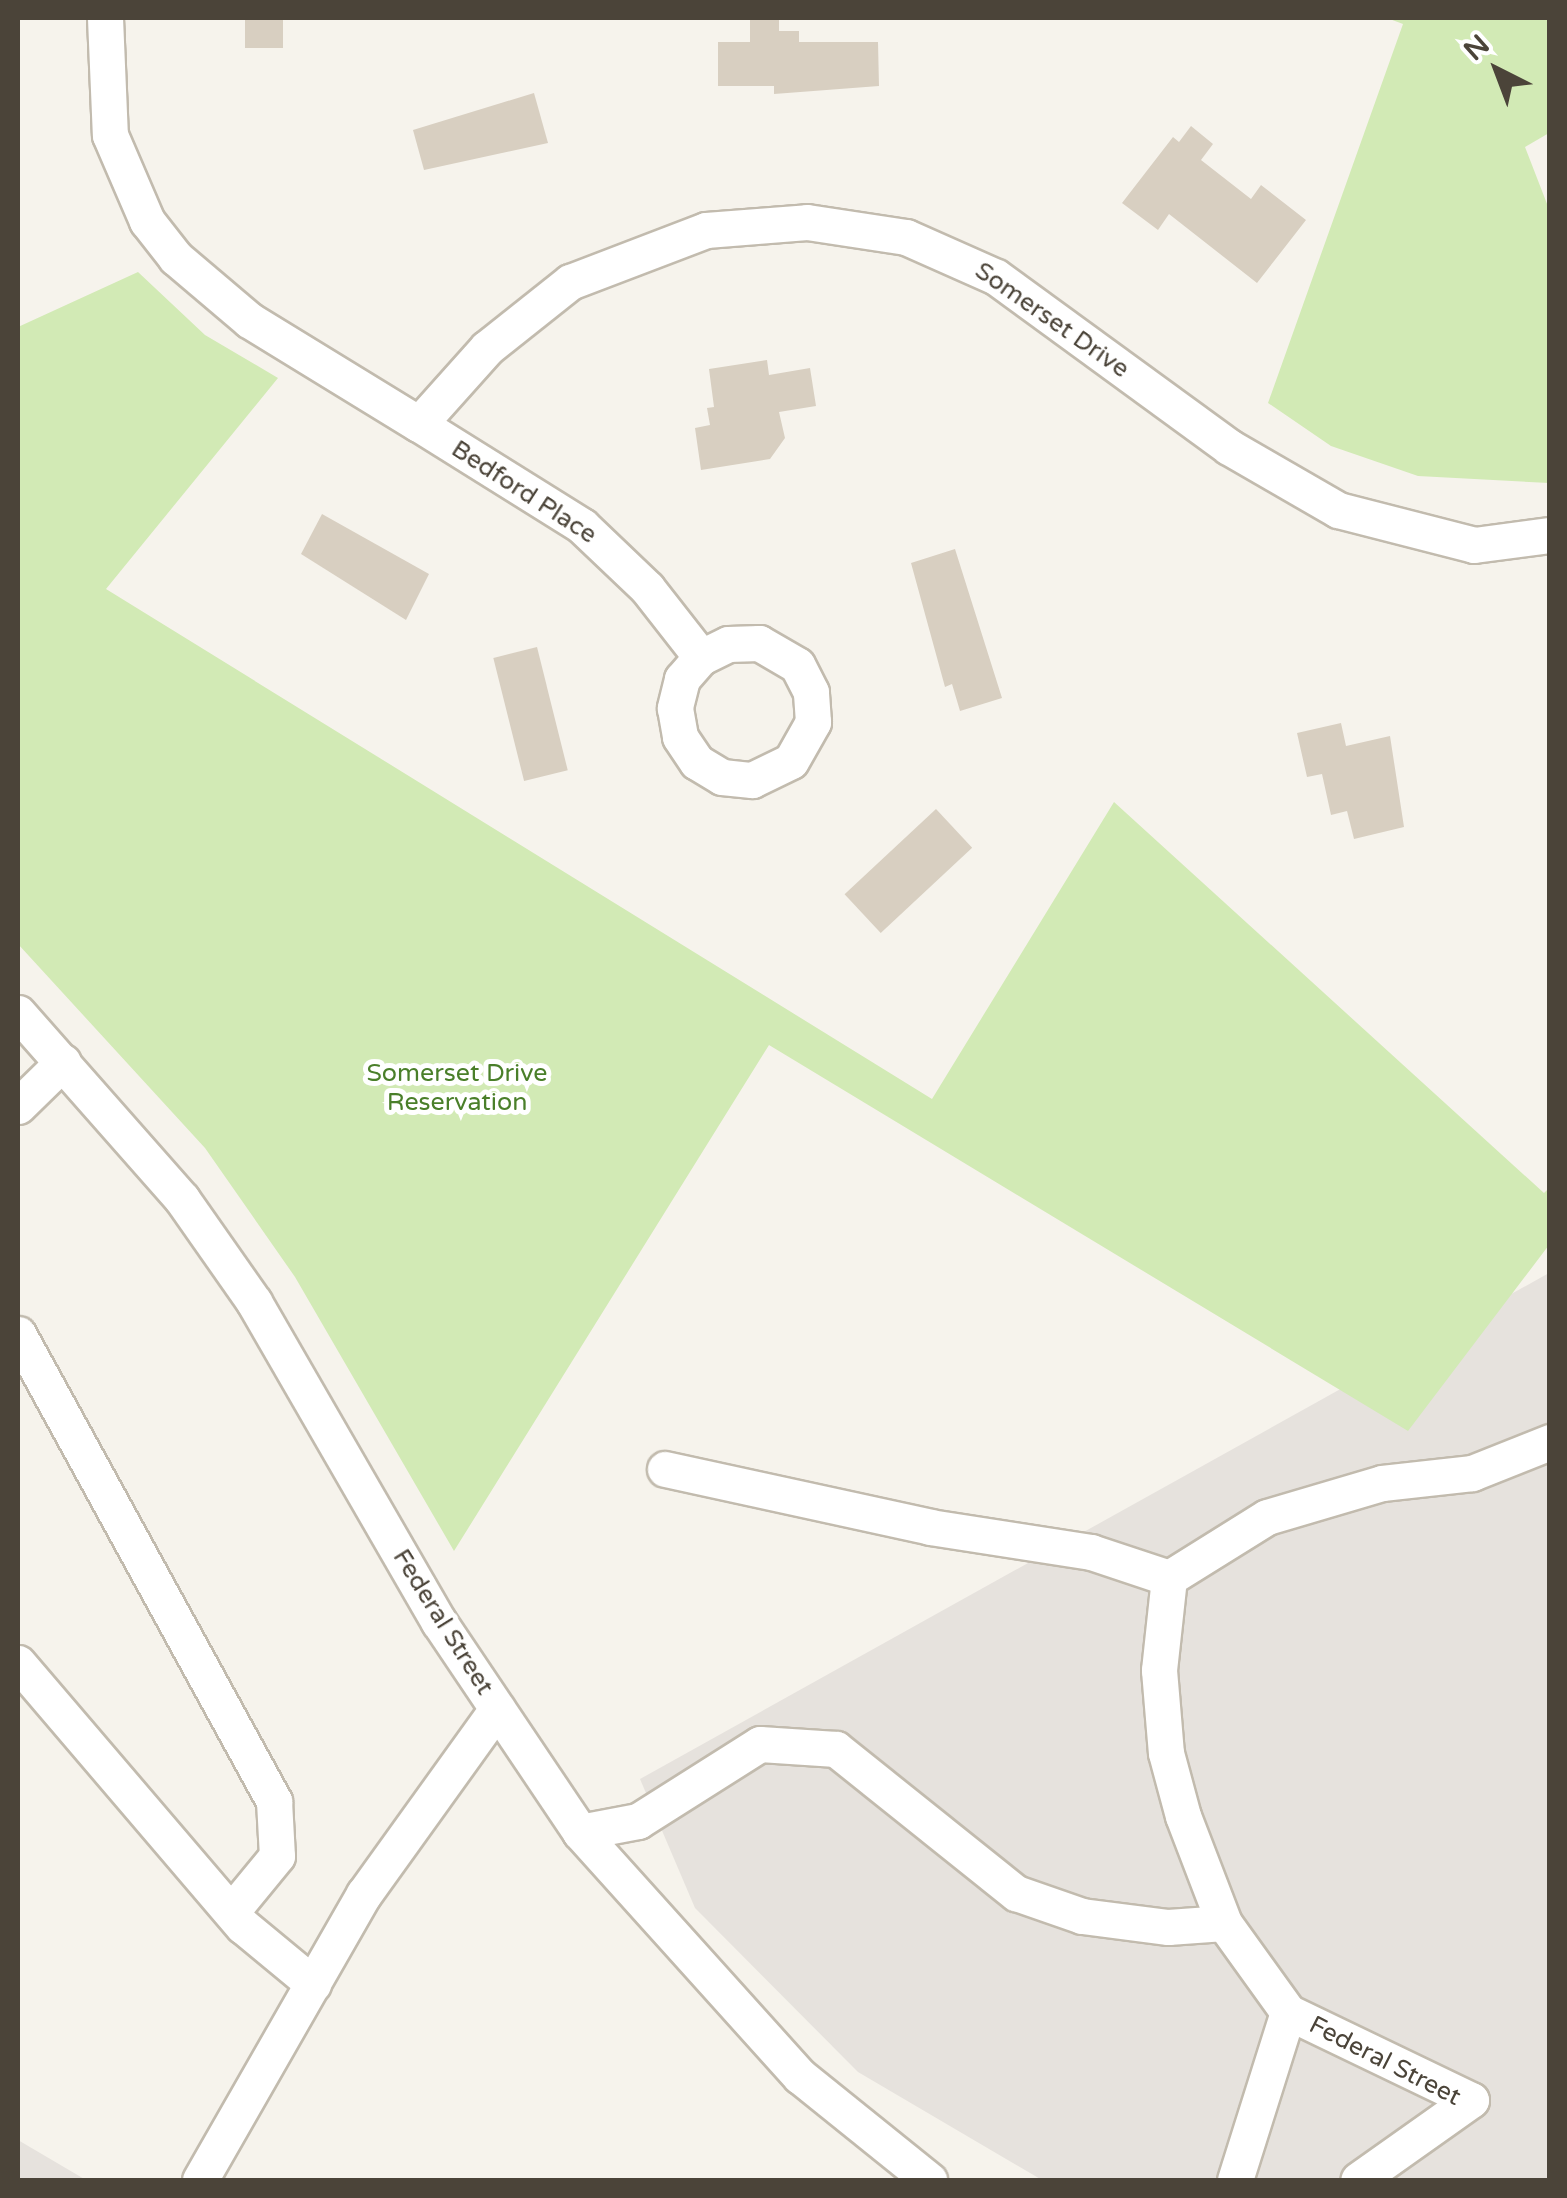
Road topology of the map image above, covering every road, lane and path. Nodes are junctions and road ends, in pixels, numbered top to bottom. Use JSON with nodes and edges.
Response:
{"nodes":[{"id":1,"x":105,"y":18,"type":"edge"},
{"id":2,"x":419,"y":424,"type":"junction"},
{"id":3,"x":1550,"y":535,"type":"edge"},
{"id":4,"x":701,"y":656,"type":"dead end"},
{"id":5,"x":18,"y":1013,"type":"edge"},
{"id":6,"x":63,"y":1062,"type":"junction"},
{"id":7,"x":18,"y":1106,"type":"edge"},
{"id":8,"x":18,"y":1334,"type":"edge"},
{"id":9,"x":1550,"y":1442,"type":"edge"},
{"id":10,"x":665,"y":1469,"type":"dead end"},
{"id":11,"x":1169,"y":1578,"type":"junction"},
{"id":12,"x":18,"y":1663,"type":"edge"},
{"id":13,"x":497,"y":1709,"type":"junction"},
{"id":14,"x":580,"y":1832,"type":"junction"},
{"id":15,"x":231,"y":1912,"type":"junction"},
{"id":16,"x":1224,"y":1923,"type":"junction"},
{"id":17,"x":312,"y":1984,"type":"junction"},
{"id":18,"x":1288,"y":2012,"type":"junction"},
{"id":19,"x":884,"y":2167,"type":"edge"},
{"id":20,"x":200,"y":2180,"type":"edge"},
{"id":21,"x":929,"y":2180,"type":"edge"},
{"id":22,"x":1235,"y":2180,"type":"edge"},
{"id":23,"x":1358,"y":2180,"type":"edge"}],
"edges":[{"from":1,"to":2,"type":"street"},
{"from":2,"to":3,"type":"street","name":"Somerset Drive"},
{"from":2,"to":4,"type":"street","name":"Bedford Place"},
{"from":5,"to":6,"type":"street","name":"Federal Street"},
{"from":6,"to":7,"type":"street"},
{"from":6,"to":13,"type":"street","name":"Federal Street"},
{"from":8,"to":15,"type":"street"},
{"from":9,"to":11,"type":"street"},
{"from":10,"to":11,"type":"street"},
{"from":11,"to":16,"type":"street"},
{"from":12,"to":15,"type":"street"},
{"from":13,"to":14,"type":"street","name":"Federal Street"},
{"from":13,"to":17,"type":"street"},
{"from":14,"to":16,"type":"street"},
{"from":14,"to":19,"type":"street","name":"Federal Street"},
{"from":15,"to":17,"type":"street"},
{"from":16,"to":18,"type":"street"},
{"from":17,"to":20,"type":"street"},
{"from":18,"to":22,"type":"street","name":"Federal Street"},
{"from":18,"to":23,"type":"street","name":"Federal Street"},
{"from":19,"to":21,"type":"street","name":"Federal Street"}]}
